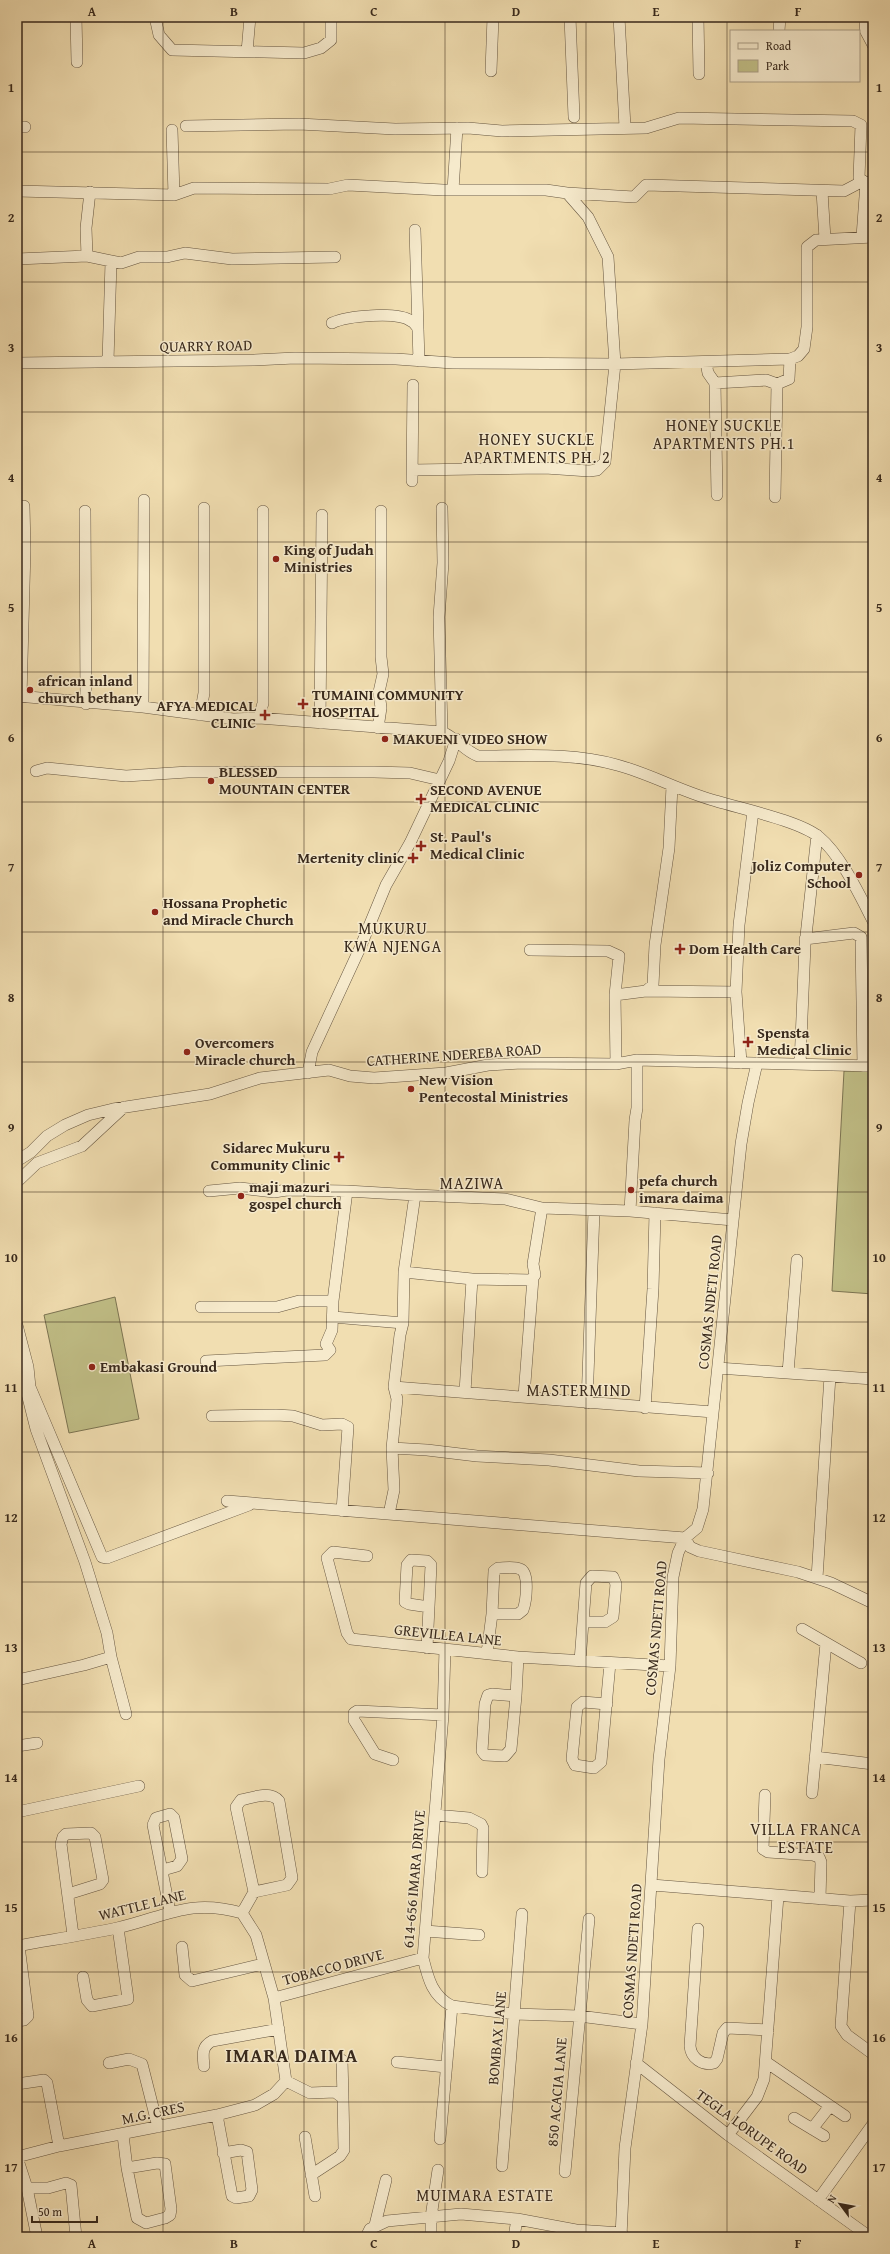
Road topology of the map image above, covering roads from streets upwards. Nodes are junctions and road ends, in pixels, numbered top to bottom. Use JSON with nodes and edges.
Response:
{"nodes":[{"id":1,"x":76,"y":17,"type":"edge"},
{"id":2,"x":155,"y":17,"type":"edge"},
{"id":3,"x":250,"y":17,"type":"edge"},
{"id":4,"x":331,"y":17,"type":"edge"},
{"id":5,"x":494,"y":17,"type":"edge"},
{"id":6,"x":570,"y":17,"type":"edge"},
{"id":7,"x":619,"y":17,"type":"edge"},
{"id":8,"x":698,"y":17,"type":"edge"},
{"id":9,"x":780,"y":17,"type":"edge"},
{"id":10,"x":866,"y":17,"type":"edge"},
{"id":11,"x":779,"y":30,"type":"edge"},
{"id":12,"x":873,"y":45,"type":"edge"},
{"id":13,"x":247,"y":52,"type":"junction"},
{"id":14,"x":77,"y":62,"type":"dead end"},
{"id":15,"x":491,"y":71,"type":"dead end"},
{"id":16,"x":699,"y":74,"type":"dead end"},
{"id":17,"x":574,"y":117,"type":"dead end"},
{"id":18,"x":186,"y":126,"type":"dead end"},
{"id":19,"x":626,"y":127,"type":"junction"},
{"id":20,"x":457,"y":128,"type":"junction"},
{"id":21,"x":172,"y":130,"type":"dead end"},
{"id":22,"x":867,"y":182,"type":"edge"},
{"id":23,"x":453,"y":190,"type":"junction"},
{"id":24,"x":822,"y":190,"type":"junction"},
{"id":25,"x":17,"y":191,"type":"edge"},
{"id":26,"x":90,"y":192,"type":"junction"},
{"id":27,"x":567,"y":193,"type":"junction"},
{"id":28,"x":174,"y":195,"type":"junction"},
{"id":29,"x":416,"y":230,"type":"dead end"},
{"id":30,"x":867,"y":237,"type":"edge"},
{"id":31,"x":825,"y":239,"type":"junction"},
{"id":32,"x":87,"y":256,"type":"junction"},
{"id":33,"x":335,"y":257,"type":"dead end"},
{"id":34,"x":17,"y":259,"type":"edge"},
{"id":35,"x":111,"y":262,"type":"junction"},
{"id":36,"x":332,"y":323,"type":"dead end"},
{"id":37,"x":418,"y":328,"type":"junction"},
{"id":38,"x":790,"y":359,"type":"junction"},
{"id":39,"x":108,"y":361,"type":"junction"},
{"id":40,"x":420,"y":361,"type":"junction"},
{"id":41,"x":17,"y":363,"type":"edge"},
{"id":42,"x":706,"y":363,"type":"junction"},
{"id":43,"x":615,"y":364,"type":"junction"},
{"id":44,"x":715,"y":383,"type":"junction"},
{"id":45,"x":777,"y":384,"type":"junction"},
{"id":46,"x":413,"y":385,"type":"dead end"},
{"id":47,"x":718,"y":496,"type":"dead end"},
{"id":48,"x":774,"y":497,"type":"dead end"},
{"id":49,"x":144,"y":500,"type":"dead end"},
{"id":50,"x":24,"y":506,"type":"dead end"},
{"id":51,"x":204,"y":508,"type":"dead end"},
{"id":52,"x":442,"y":508,"type":"dead end"},
{"id":53,"x":263,"y":510,"type":"dead end"},
{"id":54,"x":86,"y":511,"type":"dead end"},
{"id":55,"x":382,"y":511,"type":"dead end"},
{"id":56,"x":322,"y":515,"type":"dead end"},
{"id":57,"x":19,"y":697,"type":"edge"},
{"id":58,"x":86,"y":704,"type":"junction"},
{"id":59,"x":143,"y":707,"type":"junction"},
{"id":60,"x":200,"y":715,"type":"junction"},
{"id":61,"x":259,"y":718,"type":"junction"},
{"id":62,"x":320,"y":723,"type":"junction"},
{"id":63,"x":378,"y":728,"type":"junction"},
{"id":64,"x":442,"y":732,"type":"junction"},
{"id":65,"x":456,"y":739,"type":"junction"},
{"id":66,"x":36,"y":771,"type":"dead end"},
{"id":67,"x":440,"y":780,"type":"junction"},
{"id":68,"x":672,"y":786,"type":"junction"},
{"id":69,"x":753,"y":812,"type":"junction"},
{"id":70,"x":817,"y":835,"type":"junction"},
{"id":71,"x":873,"y":921,"type":"edge"},
{"id":72,"x":805,"y":938,"type":"junction"},
{"id":73,"x":530,"y":950,"type":"dead end"},
{"id":74,"x":646,"y":991,"type":"junction"},
{"id":75,"x":736,"y":992,"type":"junction"},
{"id":76,"x":615,"y":995,"type":"junction"},
{"id":77,"x":637,"y":1060,"type":"junction"},
{"id":78,"x":741,"y":1063,"type":"junction"},
{"id":79,"x":757,"y":1063,"type":"junction"},
{"id":80,"x":616,"y":1064,"type":"junction"},
{"id":81,"x":800,"y":1064,"type":"junction"},
{"id":82,"x":868,"y":1066,"type":"edge"},
{"id":83,"x":308,"y":1073,"type":"junction"},
{"id":84,"x":124,"y":1107,"type":"junction"},
{"id":85,"x":17,"y":1149,"type":"edge"},
{"id":86,"x":31,"y":1152,"type":"junction"},
{"id":87,"x":17,"y":1161,"type":"edge"},
{"id":88,"x":17,"y":1182,"type":"edge"},
{"id":89,"x":209,"y":1191,"type":"dead end"},
{"id":90,"x":347,"y":1191,"type":"junction"},
{"id":91,"x":415,"y":1195,"type":"junction"},
{"id":92,"x":542,"y":1208,"type":"junction"},
{"id":93,"x":594,"y":1211,"type":"junction"},
{"id":94,"x":630,"y":1211,"type":"junction"},
{"id":95,"x":655,"y":1213,"type":"junction"},
{"id":96,"x":733,"y":1220,"type":"junction"},
{"id":97,"x":797,"y":1260,"type":"dead end"},
{"id":98,"x":404,"y":1272,"type":"junction"},
{"id":99,"x":533,"y":1278,"type":"junction"},
{"id":100,"x":472,"y":1279,"type":"junction"},
{"id":101,"x":333,"y":1301,"type":"junction"},
{"id":102,"x":201,"y":1307,"type":"dead end"},
{"id":103,"x":333,"y":1317,"type":"junction"},
{"id":104,"x":403,"y":1323,"type":"junction"},
{"id":105,"x":17,"y":1325,"type":"edge"},
{"id":106,"x":17,"y":1354,"type":"edge"},
{"id":107,"x":206,"y":1361,"type":"dead end"},
{"id":108,"x":718,"y":1368,"type":"junction"},
{"id":109,"x":788,"y":1373,"type":"junction"},
{"id":110,"x":830,"y":1376,"type":"junction"},
{"id":111,"x":873,"y":1379,"type":"edge"},
{"id":112,"x":394,"y":1387,"type":"junction"},
{"id":113,"x":466,"y":1392,"type":"junction"},
{"id":114,"x":524,"y":1396,"type":"junction"},
{"id":115,"x":587,"y":1403,"type":"junction"},
{"id":116,"x":645,"y":1408,"type":"junction"},
{"id":117,"x":713,"y":1412,"type":"junction"},
{"id":118,"x":212,"y":1416,"type":"dead end"},
{"id":119,"x":392,"y":1448,"type":"junction"},
{"id":120,"x":708,"y":1474,"type":"junction"},
{"id":121,"x":226,"y":1501,"type":"dead end"},
{"id":122,"x":253,"y":1504,"type":"junction"},
{"id":123,"x":342,"y":1511,"type":"junction"},
{"id":124,"x":389,"y":1514,"type":"junction"},
{"id":125,"x":685,"y":1538,"type":"junction"},
{"id":126,"x":367,"y":1556,"type":"dead end"},
{"id":127,"x":817,"y":1578,"type":"junction"},
{"id":128,"x":873,"y":1603,"type":"edge"},
{"id":129,"x":429,"y":1607,"type":"dead end"},
{"id":130,"x":492,"y":1614,"type":"junction"},
{"id":131,"x":583,"y":1622,"type":"junction"},
{"id":132,"x":802,"y":1630,"type":"dead end"},
{"id":133,"x":826,"y":1643,"type":"junction"},
{"id":134,"x":427,"y":1648,"type":"junction"},
{"id":135,"x":445,"y":1649,"type":"junction"},
{"id":136,"x":487,"y":1653,"type":"junction"},
{"id":137,"x":111,"y":1657,"type":"junction"},
{"id":138,"x":518,"y":1657,"type":"junction"},
{"id":139,"x":580,"y":1661,"type":"junction"},
{"id":140,"x":610,"y":1663,"type":"junction"},
{"id":141,"x":861,"y":1663,"type":"dead end"},
{"id":142,"x":670,"y":1666,"type":"junction"},
{"id":143,"x":17,"y":1680,"type":"edge"},
{"id":144,"x":516,"y":1696,"type":"junction"},
{"id":145,"x":606,"y":1704,"type":"junction"},
{"id":146,"x":126,"y":1714,"type":"dead end"},
{"id":147,"x":443,"y":1715,"type":"junction"},
{"id":148,"x":37,"y":1743,"type":"dead end"},
{"id":149,"x":17,"y":1746,"type":"edge"},
{"id":150,"x":815,"y":1757,"type":"junction"},
{"id":151,"x":390,"y":1759,"type":"dead end"},
{"id":152,"x":873,"y":1764,"type":"edge"},
{"id":153,"x":139,"y":1786,"type":"dead end"},
{"id":154,"x":812,"y":1793,"type":"dead end"},
{"id":155,"x":765,"y":1795,"type":"dead end"},
{"id":156,"x":17,"y":1812,"type":"edge"},
{"id":157,"x":435,"y":1815,"type":"junction"},
{"id":158,"x":163,"y":1870,"type":"junction"},
{"id":159,"x":482,"y":1872,"type":"dead end"},
{"id":160,"x":652,"y":1885,"type":"junction"},
{"id":161,"x":254,"y":1892,"type":"junction"},
{"id":162,"x":68,"y":1894,"type":"junction"},
{"id":163,"x":778,"y":1896,"type":"junction"},
{"id":164,"x":820,"y":1899,"type":"junction"},
{"id":165,"x":873,"y":1900,"type":"edge"},
{"id":166,"x":850,"y":1901,"type":"junction"},
{"id":167,"x":170,"y":1912,"type":"junction"},
{"id":168,"x":242,"y":1913,"type":"junction"},
{"id":169,"x":522,"y":1914,"type":"dead end"},
{"id":170,"x":589,"y":1919,"type":"dead end"},
{"id":171,"x":118,"y":1928,"type":"junction"},
{"id":172,"x":698,"y":1929,"type":"dead end"},
{"id":173,"x":425,"y":1931,"type":"junction"},
{"id":174,"x":73,"y":1935,"type":"junction"},
{"id":175,"x":479,"y":1935,"type":"dead end"},
{"id":176,"x":18,"y":1946,"type":"edge"},
{"id":177,"x":182,"y":1947,"type":"dead end"},
{"id":178,"x":423,"y":1958,"type":"junction"},
{"id":179,"x":263,"y":1964,"type":"junction"},
{"id":180,"x":84,"y":1977,"type":"dead end"},
{"id":181,"x":274,"y":1998,"type":"junction"},
{"id":182,"x":452,"y":2006,"type":"junction"},
{"id":183,"x":514,"y":2014,"type":"junction"},
{"id":184,"x":579,"y":2016,"type":"junction"},
{"id":185,"x":17,"y":2021,"type":"edge"},
{"id":186,"x":642,"y":2024,"type":"junction"},
{"id":187,"x":279,"y":2029,"type":"junction"},
{"id":188,"x":768,"y":2030,"type":"junction"},
{"id":189,"x":872,"y":2053,"type":"edge"},
{"id":190,"x":342,"y":2060,"type":"dead end"},
{"id":191,"x":397,"y":2062,"type":"dead end"},
{"id":192,"x":766,"y":2062,"type":"junction"},
{"id":193,"x":109,"y":2063,"type":"dead end"},
{"id":194,"x":636,"y":2063,"type":"junction"},
{"id":195,"x":204,"y":2066,"type":"dead end"},
{"id":196,"x":446,"y":2067,"type":"junction"},
{"id":197,"x":286,"y":2081,"type":"junction"},
{"id":198,"x":17,"y":2084,"type":"edge"},
{"id":199,"x":343,"y":2098,"type":"junction"},
{"id":200,"x":830,"y":2106,"type":"junction"},
{"id":201,"x":217,"y":2115,"type":"junction"},
{"id":202,"x":844,"y":2116,"type":"dead end"},
{"id":203,"x":794,"y":2118,"type":"dead end"},
{"id":204,"x":873,"y":2124,"type":"edge"},
{"id":205,"x":158,"y":2127,"type":"junction"},
{"id":206,"x":812,"y":2129,"type":"junction"},
{"id":207,"x":123,"y":2135,"type":"junction"},
{"id":208,"x":728,"y":2136,"type":"junction"},
{"id":209,"x":824,"y":2136,"type":"dead end"},
{"id":210,"x":305,"y":2137,"type":"dead end"},
{"id":211,"x":440,"y":2139,"type":"dead end"},
{"id":212,"x":59,"y":2146,"type":"junction"},
{"id":213,"x":223,"y":2153,"type":"junction"},
{"id":214,"x":17,"y":2157,"type":"edge"},
{"id":215,"x":502,"y":2166,"type":"dead end"},
{"id":216,"x":127,"y":2168,"type":"junction"},
{"id":217,"x":438,"y":2170,"type":"dead end"},
{"id":218,"x":565,"y":2172,"type":"dead end"},
{"id":219,"x":311,"y":2175,"type":"junction"},
{"id":220,"x":386,"y":2180,"type":"dead end"},
{"id":221,"x":27,"y":2188,"type":"junction"},
{"id":222,"x":315,"y":2196,"type":"dead end"},
{"id":223,"x":818,"y":2200,"type":"junction"},
{"id":224,"x":431,"y":2217,"type":"junction"},
{"id":225,"x":517,"y":2219,"type":"junction"},
{"id":226,"x":376,"y":2225,"type":"junction"},
{"id":227,"x":575,"y":2234,"type":"edge"},
{"id":228,"x":622,"y":2235,"type":"edge"},
{"id":229,"x":37,"y":2237,"type":"edge"},
{"id":230,"x":76,"y":2237,"type":"edge"},
{"id":231,"x":366,"y":2237,"type":"edge"},
{"id":232,"x":432,"y":2237,"type":"edge"},
{"id":233,"x":514,"y":2237,"type":"edge"},
{"id":234,"x":870,"y":2237,"type":"edge"}],
"edges":[{"from":1,"to":14,"type":"street"},
{"from":2,"to":13,"type":"street"},
{"from":3,"to":13,"type":"street"},
{"from":4,"to":13,"type":"street"},
{"from":5,"to":15,"type":"street"},
{"from":6,"to":17,"type":"street"},
{"from":7,"to":19,"type":"street"},
{"from":8,"to":16,"type":"street"},
{"from":9,"to":11,"type":"street"},
{"from":10,"to":12,"type":"street"},
{"from":18,"to":20,"type":"street"},
{"from":19,"to":20,"type":"street"},
{"from":19,"to":22,"type":"street"},
{"from":20,"to":23,"type":"street"},
{"from":21,"to":28,"type":"street"},
{"from":22,"to":24,"type":"street"},
{"from":22,"to":30,"type":"street"},
{"from":23,"to":27,"type":"street"},
{"from":23,"to":28,"type":"street"},
{"from":24,"to":27,"type":"street"},
{"from":24,"to":31,"type":"street"},
{"from":25,"to":26,"type":"street"},
{"from":26,"to":28,"type":"street"},
{"from":26,"to":32,"type":"street"},
{"from":27,"to":43,"type":"street"},
{"from":29,"to":37,"type":"street"},
{"from":30,"to":31,"type":"street"},
{"from":31,"to":38,"type":"street"},
{"from":32,"to":34,"type":"street"},
{"from":32,"to":35,"type":"street"},
{"from":33,"to":35,"type":"street"},
{"from":35,"to":39,"type":"street"},
{"from":36,"to":37,"type":"street"},
{"from":37,"to":40,"type":"street"},
{"from":38,"to":42,"type":"street","name":"QUARRY ROAD"},
{"from":38,"to":45,"type":"street"},
{"from":39,"to":40,"type":"street","name":"QUARRY ROAD"},
{"from":39,"to":41,"type":"street","name":"QUARRY ROAD"},
{"from":40,"to":43,"type":"street","name":"QUARRY ROAD"},
{"from":42,"to":43,"type":"street","name":"QUARRY ROAD"},
{"from":42,"to":44,"type":"street"},
{"from":43,"to":46,"type":"street"},
{"from":44,"to":45,"type":"street"},
{"from":44,"to":47,"type":"street"},
{"from":45,"to":48,"type":"street"},
{"from":49,"to":59,"type":"street"},
{"from":50,"to":57,"type":"street"},
{"from":51,"to":60,"type":"street"},
{"from":52,"to":64,"type":"street"},
{"from":53,"to":61,"type":"street"},
{"from":54,"to":58,"type":"street"},
{"from":55,"to":63,"type":"street"},
{"from":56,"to":62,"type":"street"},
{"from":57,"to":58,"type":"street"},
{"from":58,"to":59,"type":"street"},
{"from":59,"to":60,"type":"street"},
{"from":60,"to":61,"type":"street"},
{"from":61,"to":62,"type":"street"},
{"from":62,"to":63,"type":"street"},
{"from":63,"to":64,"type":"street"},
{"from":64,"to":65,"type":"street"},
{"from":65,"to":67,"type":"street"},
{"from":65,"to":68,"type":"street"},
{"from":66,"to":67,"type":"street"},
{"from":67,"to":83,"type":"street"},
{"from":68,"to":69,"type":"street"},
{"from":68,"to":74,"type":"street"},
{"from":69,"to":70,"type":"street"},
{"from":69,"to":75,"type":"street"},
{"from":70,"to":71,"type":"street"},
{"from":70,"to":72,"type":"street"},
{"from":72,"to":81,"type":"street"},
{"from":72,"to":82,"type":"street"},
{"from":73,"to":76,"type":"street"},
{"from":74,"to":75,"type":"street"},
{"from":74,"to":76,"type":"street"},
{"from":75,"to":78,"type":"street"},
{"from":76,"to":80,"type":"street"},
{"from":77,"to":78,"type":"street","name":"CATHERINE NDEREBA ROAD"},
{"from":77,"to":80,"type":"street","name":"CATHERINE NDEREBA ROAD"},
{"from":77,"to":94,"type":"street"},
{"from":78,"to":79,"type":"street","name":"CATHERINE NDEREBA ROAD"},
{"from":79,"to":81,"type":"street","name":"CATHERINE NDEREBA ROAD"},
{"from":79,"to":96,"type":"street","name":"COSMAS NDETI ROAD"},
{"from":80,"to":83,"type":"street","name":"CATHERINE NDEREBA ROAD"},
{"from":81,"to":82,"type":"street","name":"CATHERINE NDEREBA ROAD"},
{"from":83,"to":84,"type":"street","name":"CATHERINE NDEREBA ROAD"},
{"from":84,"to":86,"type":"street","name":"CATHERINE NDEREBA ROAD"},
{"from":84,"to":88,"type":"street"},
{"from":85,"to":86,"type":"street"},
{"from":86,"to":87,"type":"street","name":"CATHERINE NDEREBA ROAD"},
{"from":89,"to":90,"type":"street"},
{"from":90,"to":91,"type":"street"},
{"from":90,"to":101,"type":"street"},
{"from":91,"to":92,"type":"street"},
{"from":91,"to":98,"type":"street"},
{"from":92,"to":93,"type":"street"},
{"from":92,"to":99,"type":"street"},
{"from":93,"to":94,"type":"street"},
{"from":93,"to":115,"type":"street"},
{"from":94,"to":95,"type":"street"},
{"from":95,"to":96,"type":"street"},
{"from":95,"to":116,"type":"street"},
{"from":96,"to":108,"type":"street","name":"COSMAS NDETI ROAD"},
{"from":97,"to":109,"type":"street"},
{"from":98,"to":100,"type":"street"},
{"from":98,"to":104,"type":"street"},
{"from":99,"to":100,"type":"street"},
{"from":99,"to":114,"type":"street"},
{"from":100,"to":113,"type":"street"},
{"from":101,"to":102,"type":"street"},
{"from":101,"to":103,"type":"street"},
{"from":103,"to":104,"type":"street"},
{"from":103,"to":107,"type":"street"},
{"from":104,"to":112,"type":"street"},
{"from":105,"to":122,"type":"street"},
{"from":106,"to":137,"type":"street"},
{"from":108,"to":109,"type":"street"},
{"from":108,"to":117,"type":"street","name":"COSMAS NDETI ROAD"},
{"from":109,"to":110,"type":"street"},
{"from":110,"to":111,"type":"street"},
{"from":110,"to":127,"type":"street"},
{"from":112,"to":113,"type":"street"},
{"from":112,"to":119,"type":"street"},
{"from":113,"to":114,"type":"street"},
{"from":114,"to":115,"type":"street"},
{"from":115,"to":116,"type":"street"},
{"from":116,"to":117,"type":"street"},
{"from":117,"to":120,"type":"street","name":"COSMAS NDETI ROAD"},
{"from":118,"to":123,"type":"street"},
{"from":119,"to":120,"type":"street"},
{"from":119,"to":124,"type":"street"},
{"from":120,"to":125,"type":"street","name":"COSMAS NDETI ROAD"},
{"from":121,"to":122,"type":"street"},
{"from":122,"to":123,"type":"street"},
{"from":123,"to":124,"type":"street"},
{"from":124,"to":125,"type":"street"},
{"from":125,"to":127,"type":"street"},
{"from":125,"to":142,"type":"street","name":"COSMAS NDETI ROAD"},
{"from":126,"to":134,"type":"street","name":"GREVILLEA LANE"},
{"from":127,"to":128,"type":"street"},
{"from":129,"to":134,"type":"street"},
{"from":130,"to":130,"type":"street"},
{"from":130,"to":136,"type":"street"},
{"from":131,"to":131,"type":"street"},
{"from":131,"to":139,"type":"street"},
{"from":132,"to":133,"type":"street"},
{"from":133,"to":141,"type":"street"},
{"from":133,"to":150,"type":"street"},
{"from":134,"to":135,"type":"street","name":"GREVILLEA LANE"},
{"from":135,"to":136,"type":"street","name":"GREVILLEA LANE"},
{"from":135,"to":147,"type":"street","name":"614-656 IMARA DRIVE"},
{"from":136,"to":138,"type":"street","name":"GREVILLEA LANE"},
{"from":137,"to":143,"type":"street"},
{"from":137,"to":146,"type":"street"},
{"from":138,"to":139,"type":"street","name":"GREVILLEA LANE"},
{"from":138,"to":144,"type":"street"},
{"from":139,"to":140,"type":"street","name":"GREVILLEA LANE"},
{"from":140,"to":142,"type":"street","name":"GREVILLEA LANE"},
{"from":140,"to":145,"type":"street"},
{"from":142,"to":160,"type":"street","name":"COSMAS NDETI ROAD"},
{"from":144,"to":144,"type":"street"},
{"from":145,"to":145,"type":"street"},
{"from":147,"to":151,"type":"street"},
{"from":147,"to":157,"type":"street","name":"614-656 IMARA DRIVE"},
{"from":148,"to":149,"type":"street"},
{"from":150,"to":152,"type":"street"},
{"from":150,"to":154,"type":"street"},
{"from":153,"to":156,"type":"street"},
{"from":155,"to":164,"type":"street"},
{"from":157,"to":159,"type":"street"},
{"from":157,"to":173,"type":"street","name":"614-656 IMARA DRIVE"},
{"from":158,"to":158,"type":"street"},
{"from":158,"to":167,"type":"street"},
{"from":160,"to":163,"type":"street"},
{"from":160,"to":186,"type":"street","name":"COSMAS NDETI ROAD"},
{"from":161,"to":161,"type":"street"},
{"from":161,"to":168,"type":"street"},
{"from":162,"to":162,"type":"street"},
{"from":162,"to":174,"type":"street"},
{"from":163,"to":164,"type":"street"},
{"from":163,"to":188,"type":"street"},
{"from":164,"to":166,"type":"street"},
{"from":165,"to":166,"type":"street"},
{"from":166,"to":189,"type":"street"},
{"from":167,"to":168,"type":"street","name":"WATTLE LANE"},
{"from":167,"to":171,"type":"street","name":"WATTLE LANE"},
{"from":168,"to":179,"type":"street"},
{"from":169,"to":183,"type":"street","name":"BOMBAX LANE"},
{"from":170,"to":184,"type":"street","name":"850 ACACIA LANE"},
{"from":171,"to":174,"type":"street","name":"WATTLE LANE"},
{"from":171,"to":180,"type":"street"},
{"from":172,"to":188,"type":"street"},
{"from":173,"to":175,"type":"street"},
{"from":173,"to":178,"type":"street","name":"614-656 IMARA DRIVE"},
{"from":174,"to":176,"type":"street","name":"WATTLE LANE"},
{"from":176,"to":185,"type":"street"},
{"from":177,"to":179,"type":"street"},
{"from":178,"to":181,"type":"street","name":"TOBACCO DRIVE"},
{"from":178,"to":182,"type":"street","name":"614-656 IMARA DRIVE"},
{"from":179,"to":181,"type":"street"},
{"from":181,"to":187,"type":"street"},
{"from":182,"to":183,"type":"street"},
{"from":182,"to":196,"type":"street"},
{"from":183,"to":184,"type":"street"},
{"from":183,"to":215,"type":"street","name":"BOMBAX LANE"},
{"from":184,"to":186,"type":"street"},
{"from":184,"to":218,"type":"street","name":"850 ACACIA LANE"},
{"from":186,"to":194,"type":"street","name":"COSMAS NDETI ROAD"},
{"from":187,"to":195,"type":"street"},
{"from":187,"to":197,"type":"street"},
{"from":188,"to":192,"type":"street"},
{"from":190,"to":199,"type":"street"},
{"from":191,"to":196,"type":"street"},
{"from":192,"to":200,"type":"street"},
{"from":192,"to":208,"type":"street"},
{"from":193,"to":205,"type":"street"},
{"from":194,"to":208,"type":"street","name":"TEGLA LORUPE ROAD"},
{"from":194,"to":228,"type":"street","name":"COSMAS NDETI ROAD"},
{"from":196,"to":211,"type":"street"},
{"from":197,"to":199,"type":"street"},
{"from":197,"to":201,"type":"street","name":"M.G. CRES"},
{"from":198,"to":212,"type":"street"},
{"from":199,"to":219,"type":"street"},
{"from":200,"to":202,"type":"street"},
{"from":200,"to":206,"type":"street"},
{"from":201,"to":205,"type":"street","name":"M.G. CRES"},
{"from":201,"to":213,"type":"street"},
{"from":203,"to":206,"type":"street"},
{"from":204,"to":223,"type":"street"},
{"from":205,"to":207,"type":"street","name":"M.G. CRES"},
{"from":206,"to":209,"type":"street"},
{"from":207,"to":212,"type":"street","name":"M.G. CRES"},
{"from":207,"to":216,"type":"street"},
{"from":208,"to":223,"type":"street","name":"TEGLA LORUPE ROAD"},
{"from":210,"to":219,"type":"street"},
{"from":212,"to":214,"type":"street","name":"M.G. CRES"},
{"from":213,"to":213,"type":"street"},
{"from":214,"to":221,"type":"street"},
{"from":216,"to":216,"type":"street"},
{"from":217,"to":224,"type":"street"},
{"from":219,"to":222,"type":"street"},
{"from":220,"to":226,"type":"street"},
{"from":221,"to":229,"type":"street"},
{"from":221,"to":230,"type":"street"},
{"from":223,"to":234,"type":"street","name":"TEGLA LORUPE ROAD"},
{"from":224,"to":225,"type":"street"},
{"from":224,"to":226,"type":"street"},
{"from":224,"to":232,"type":"street"},
{"from":225,"to":227,"type":"street"},
{"from":225,"to":233,"type":"street"},
{"from":226,"to":231,"type":"street"},
{"from":227,"to":228,"type":"street"}]}
